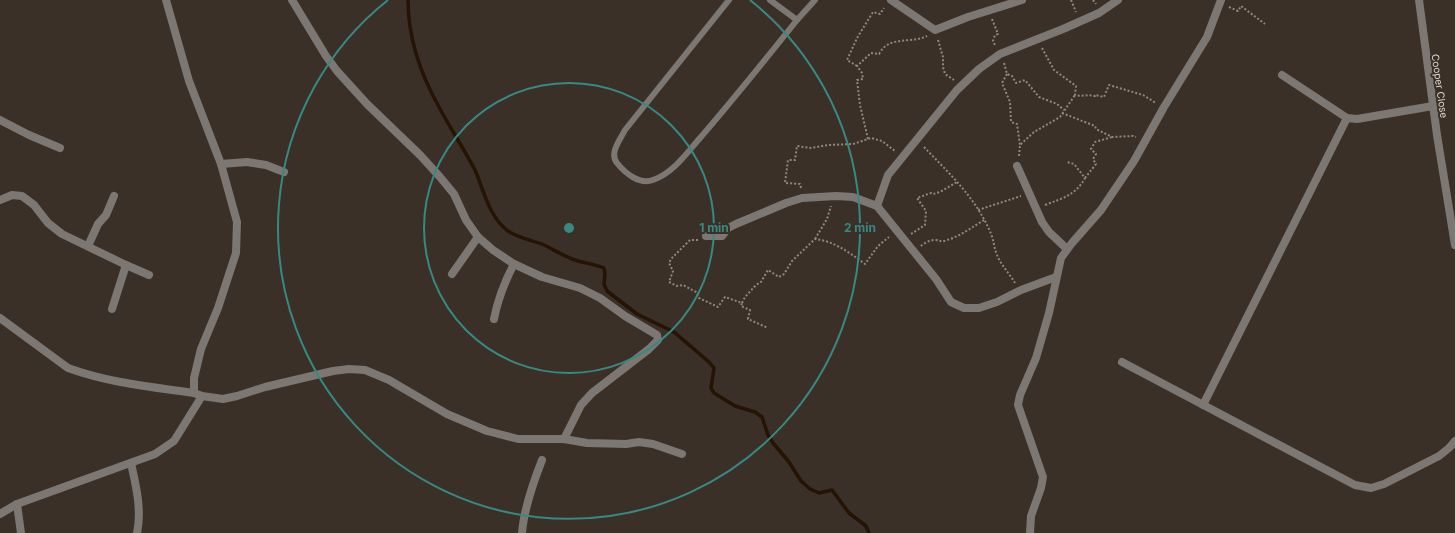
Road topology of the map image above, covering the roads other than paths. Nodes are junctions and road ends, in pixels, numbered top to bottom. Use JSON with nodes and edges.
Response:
{"nodes":[{"id":1,"x":166,"y":0,"type":"edge"},
{"id":2,"x":292,"y":0,"type":"edge"},
{"id":3,"x":729,"y":0,"type":"edge"},
{"id":4,"x":770,"y":0,"type":"edge"},
{"id":5,"x":815,"y":0,"type":"edge"},
{"id":6,"x":1022,"y":0,"type":"edge"},
{"id":7,"x":1118,"y":0,"type":"edge"},
{"id":8,"x":1419,"y":0,"type":"edge"},
{"id":9,"x":1221,"y":1,"type":"edge"},
{"id":10,"x":889,"y":2,"type":"edge"},
{"id":11,"x":797,"y":20,"type":"junction"},
{"id":12,"x":1282,"y":75,"type":"dead end"},
{"id":13,"x":1433,"y":106,"type":"junction"},
{"id":14,"x":1347,"y":118,"type":"junction"},
{"id":15,"x":0,"y":120,"type":"edge"},
{"id":16,"x":60,"y":148,"type":"dead end"},
{"id":17,"x":221,"y":164,"type":"junction"},
{"id":18,"x":1017,"y":166,"type":"road end"},
{"id":19,"x":284,"y":172,"type":"dead end"},
{"id":20,"x":114,"y":196,"type":"dead end"},
{"id":21,"x":0,"y":200,"type":"edge"},
{"id":22,"x":877,"y":206,"type":"junction"},
{"id":23,"x":706,"y":236,"type":"road end"},
{"id":24,"x":478,"y":237,"type":"junction"},
{"id":25,"x":1455,"y":245,"type":"edge"},
{"id":26,"x":88,"y":246,"type":"junction"},
{"id":27,"x":1068,"y":249,"type":"junction"},
{"id":28,"x":514,"y":264,"type":"junction"},
{"id":29,"x":126,"y":265,"type":"junction"},
{"id":30,"x":452,"y":274,"type":"dead end"},
{"id":31,"x":149,"y":275,"type":"dead end"},
{"id":32,"x":1056,"y":277,"type":"junction"},
{"id":33,"x":112,"y":309,"type":"dead end"},
{"id":34,"x":0,"y":318,"type":"edge"},
{"id":35,"x":494,"y":319,"type":"dead end"},
{"id":36,"x":1122,"y":362,"type":"dead end"},
{"id":37,"x":198,"y":395,"type":"junction"},
{"id":38,"x":1202,"y":405,"type":"junction"},
{"id":39,"x":564,"y":439,"type":"junction"},
{"id":40,"x":1455,"y":441,"type":"edge"},
{"id":41,"x":682,"y":454,"type":"dead end"},
{"id":42,"x":542,"y":460,"type":"dead end"},
{"id":43,"x":131,"y":463,"type":"junction"},
{"id":44,"x":17,"y":504,"type":"junction"},
{"id":45,"x":0,"y":514,"type":"edge"},
{"id":46,"x":21,"y":533,"type":"edge"},
{"id":47,"x":137,"y":533,"type":"edge"},
{"id":48,"x":522,"y":533,"type":"edge"},
{"id":49,"x":1030,"y":533,"type":"edge"}],
"edges":[{"from":1,"to":17,"type":"street"},
{"from":2,"to":24,"type":"street"},
{"from":3,"to":11,"type":"lane"},
{"from":4,"to":11,"type":"lane"},
{"from":5,"to":11,"type":"lane"},
{"from":6,"to":10,"type":"street"},
{"from":7,"to":22,"type":"street"},
{"from":8,"to":13,"type":"street","name":"Cooper Close"},
{"from":9,"to":27,"type":"street"},
{"from":12,"to":14,"type":"street"},
{"from":13,"to":14,"type":"street"},
{"from":13,"to":25,"type":"street","name":"Cooper Close"},
{"from":14,"to":38,"type":"street"},
{"from":15,"to":16,"type":"street"},
{"from":17,"to":19,"type":"street"},
{"from":17,"to":37,"type":"street"},
{"from":18,"to":27,"type":"street"},
{"from":20,"to":26,"type":"street"},
{"from":21,"to":26,"type":"street"},
{"from":22,"to":23,"type":"street"},
{"from":22,"to":32,"type":"street"},
{"from":24,"to":28,"type":"street"},
{"from":24,"to":30,"type":"street"},
{"from":26,"to":29,"type":"street"},
{"from":27,"to":32,"type":"street"},
{"from":28,"to":35,"type":"street"},
{"from":28,"to":39,"type":"street"},
{"from":29,"to":31,"type":"street"},
{"from":29,"to":33,"type":"street"},
{"from":32,"to":49,"type":"street"},
{"from":34,"to":37,"type":"street"},
{"from":36,"to":38,"type":"street"},
{"from":37,"to":39,"type":"street"},
{"from":37,"to":43,"type":"street"},
{"from":38,"to":40,"type":"street"},
{"from":39,"to":41,"type":"street"},
{"from":42,"to":48,"type":"street"},
{"from":43,"to":44,"type":"street"},
{"from":43,"to":47,"type":"street"},
{"from":44,"to":45,"type":"street"},
{"from":44,"to":46,"type":"street"}]}
